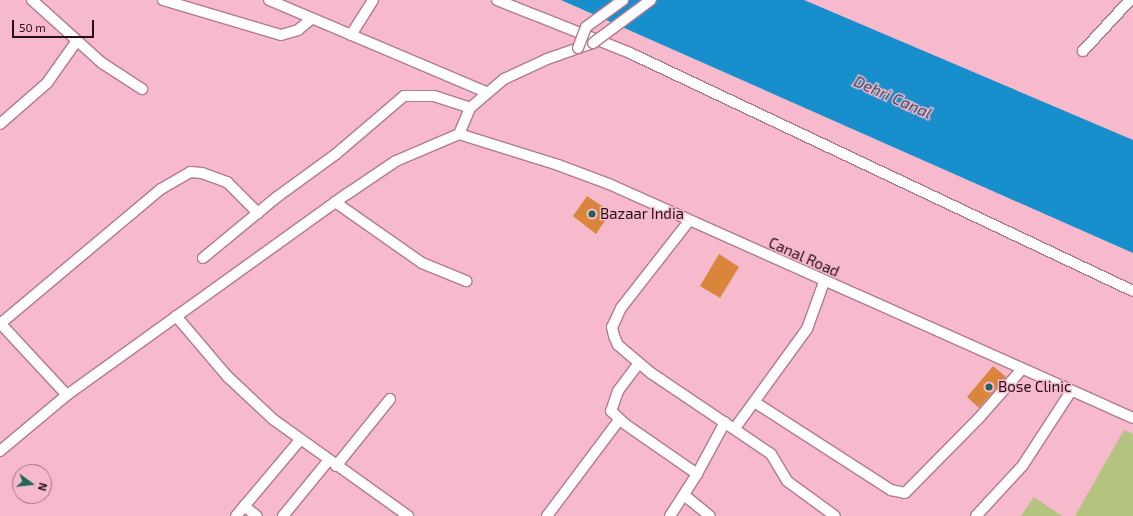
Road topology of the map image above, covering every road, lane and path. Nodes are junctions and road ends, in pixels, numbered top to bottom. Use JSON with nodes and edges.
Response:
{"nodes":[{"id":1,"x":32,"y":0,"type":"edge"},
{"id":2,"x":163,"y":0,"type":"edge"},
{"id":3,"x":269,"y":0,"type":"edge"},
{"id":4,"x":373,"y":0,"type":"edge"},
{"id":5,"x":497,"y":0,"type":"edge"},
{"id":6,"x":623,"y":0,"type":"edge"},
{"id":7,"x":651,"y":0,"type":"edge"},
{"id":8,"x":1130,"y":0,"type":"edge"},
{"id":9,"x":312,"y":19,"type":"junction"},
{"id":10,"x":351,"y":35,"type":"junction"},
{"id":11,"x":76,"y":42,"type":"junction"},
{"id":12,"x":578,"y":48,"type":"junction"},
{"id":13,"x":1083,"y":51,"type":"dead end"},
{"id":14,"x":142,"y":89,"type":"dead end"},
{"id":15,"x":486,"y":92,"type":"junction"},
{"id":16,"x":470,"y":108,"type":"junction"},
{"id":17,"x":0,"y":124,"type":"edge"},
{"id":18,"x":459,"y":134,"type":"junction"},
{"id":19,"x":335,"y":202,"type":"junction"},
{"id":20,"x":258,"y":213,"type":"junction"},
{"id":21,"x":689,"y":221,"type":"junction"},
{"id":22,"x":203,"y":258,"type":"dead end"},
{"id":23,"x":466,"y":281,"type":"dead end"},
{"id":24,"x":824,"y":282,"type":"junction"},
{"id":25,"x":1133,"y":291,"type":"edge"},
{"id":26,"x":176,"y":316,"type":"junction"},
{"id":27,"x":2,"y":328,"type":"edge"},
{"id":28,"x":639,"y":363,"type":"junction"},
{"id":29,"x":1022,"y":369,"type":"junction"},
{"id":30,"x":1071,"y":391,"type":"junction"},
{"id":31,"x":67,"y":395,"type":"junction"},
{"id":32,"x":390,"y":399,"type":"dead end"},
{"id":33,"x":756,"y":402,"type":"junction"},
{"id":34,"x":1133,"y":418,"type":"edge"},
{"id":35,"x":619,"y":420,"type":"junction"},
{"id":36,"x":725,"y":422,"type":"junction"},
{"id":37,"x":735,"y":428,"type":"junction"},
{"id":38,"x":300,"y":440,"type":"junction"},
{"id":39,"x":0,"y":451,"type":"edge"},
{"id":40,"x":332,"y":463,"type":"junction"},
{"id":41,"x":697,"y":474,"type":"junction"},
{"id":42,"x":684,"y":495,"type":"junction"},
{"id":43,"x":244,"y":506,"type":"junction"},
{"id":44,"x":236,"y":516,"type":"edge"},
{"id":45,"x":257,"y":516,"type":"edge"},
{"id":46,"x":283,"y":516,"type":"edge"},
{"id":47,"x":408,"y":516,"type":"edge"},
{"id":48,"x":547,"y":516,"type":"edge"},
{"id":49,"x":670,"y":516,"type":"edge"},
{"id":50,"x":710,"y":516,"type":"edge"},
{"id":51,"x":835,"y":516,"type":"edge"},
{"id":52,"x":976,"y":516,"type":"edge"}],
"edges":[{"from":1,"to":11,"type":"street"},
{"from":2,"to":9,"type":"street"},
{"from":3,"to":9,"type":"street"},
{"from":4,"to":10,"type":"street"},
{"from":5,"to":25,"type":"street"},
{"from":6,"to":12,"type":"street","bridge":true},
{"from":7,"to":12,"type":"street","bridge":true},
{"from":8,"to":13,"type":"street"},
{"from":9,"to":10,"type":"street"},
{"from":10,"to":15,"type":"street"},
{"from":11,"to":14,"type":"street"},
{"from":11,"to":17,"type":"street"},
{"from":12,"to":15,"type":"street"},
{"from":15,"to":16,"type":"street"},
{"from":16,"to":18,"type":"street"},
{"from":16,"to":20,"type":"street"},
{"from":18,"to":19,"type":"street"},
{"from":18,"to":21,"type":"street","name":"Canal Road"},
{"from":19,"to":23,"type":"street"},
{"from":19,"to":26,"type":"street"},
{"from":20,"to":22,"type":"street"},
{"from":20,"to":27,"type":"street"},
{"from":21,"to":24,"type":"street","name":"Canal Road"},
{"from":21,"to":28,"type":"street"},
{"from":24,"to":29,"type":"street","name":"Canal Road"},
{"from":24,"to":33,"type":"street"},
{"from":26,"to":31,"type":"street"},
{"from":26,"to":38,"type":"street"},
{"from":27,"to":31,"type":"street"},
{"from":28,"to":35,"type":"street"},
{"from":28,"to":36,"type":"street"},
{"from":29,"to":30,"type":"street","name":"Canal Road"},
{"from":29,"to":33,"type":"street"},
{"from":30,"to":34,"type":"street","name":"Canal Road"},
{"from":30,"to":52,"type":"street"},
{"from":31,"to":39,"type":"street"},
{"from":32,"to":40,"type":"street"},
{"from":33,"to":37,"type":"street"},
{"from":35,"to":41,"type":"street"},
{"from":35,"to":48,"type":"street"},
{"from":36,"to":37,"type":"street"},
{"from":36,"to":41,"type":"street"},
{"from":37,"to":51,"type":"street"},
{"from":38,"to":40,"type":"street"},
{"from":38,"to":43,"type":"street"},
{"from":40,"to":46,"type":"street"},
{"from":40,"to":47,"type":"street"},
{"from":41,"to":42,"type":"street"},
{"from":42,"to":49,"type":"street"},
{"from":42,"to":50,"type":"street"},
{"from":43,"to":44,"type":"street"},
{"from":43,"to":45,"type":"street"}]}
